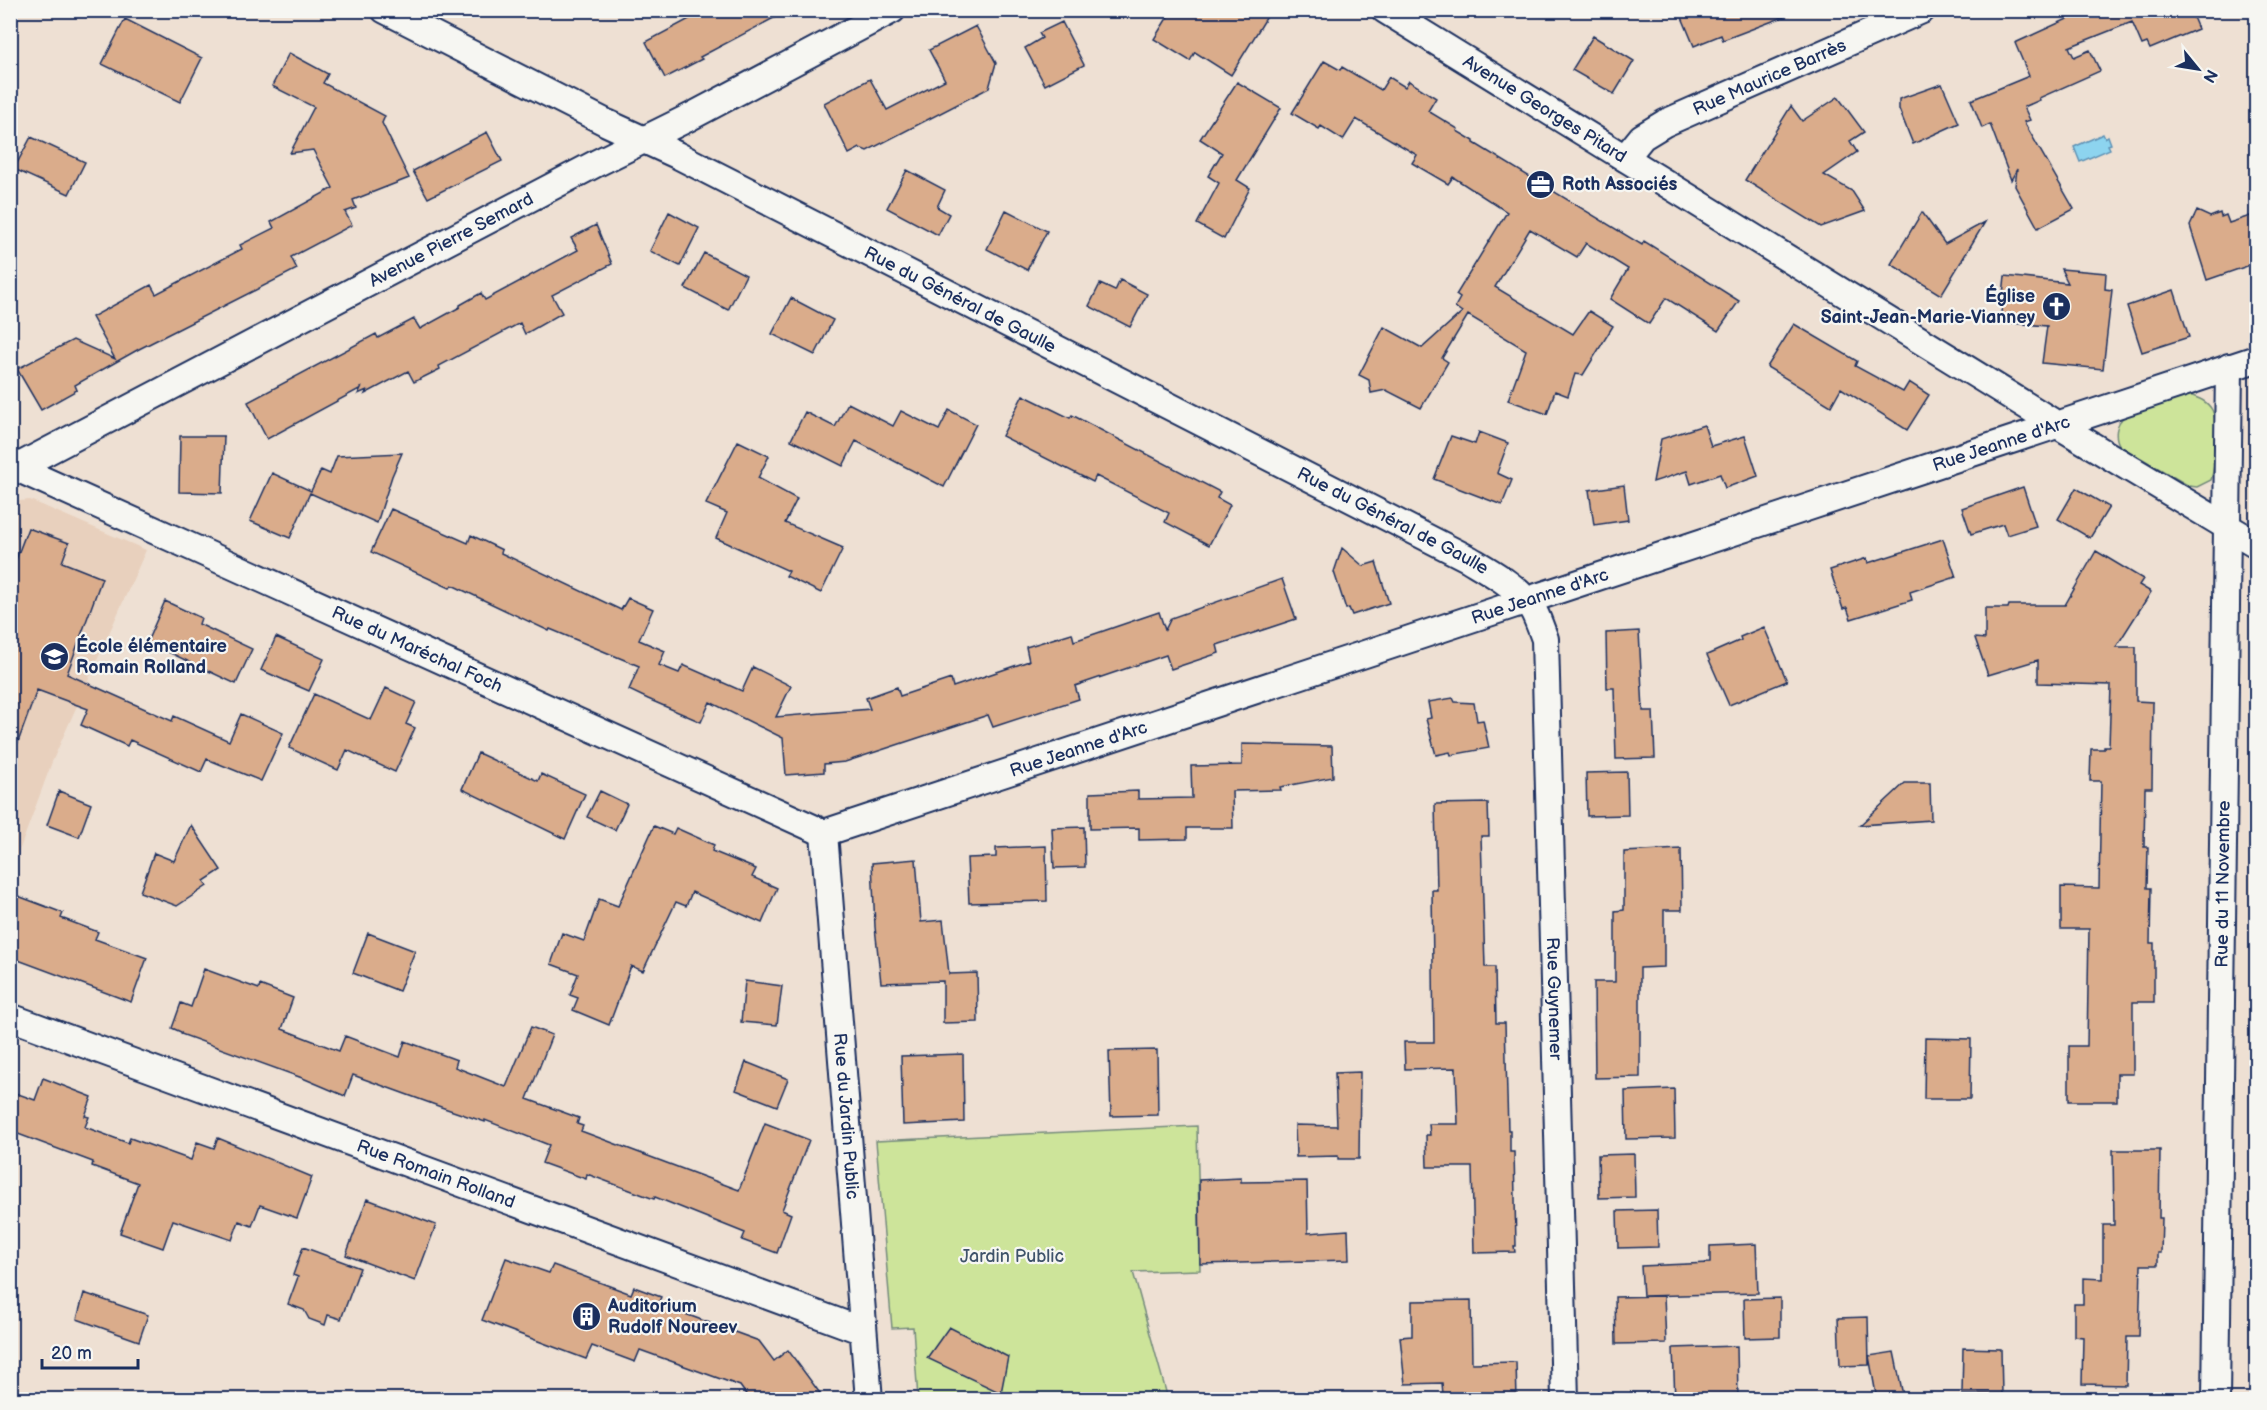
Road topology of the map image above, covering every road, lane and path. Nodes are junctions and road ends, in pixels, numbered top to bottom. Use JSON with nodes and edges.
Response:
{"nodes":[{"id":1,"x":385,"y":10,"type":"edge"},
{"id":2,"x":892,"y":10,"type":"edge"},
{"id":3,"x":1385,"y":10,"type":"edge"},
{"id":4,"x":1922,"y":10,"type":"edge"},
{"id":5,"x":644,"y":138,"type":"junction"},
{"id":6,"x":1625,"y":158,"type":"junction"},
{"id":7,"x":2256,"y":358,"type":"edge"},
{"id":8,"x":2229,"y":368,"type":"junction"},
{"id":9,"x":2056,"y":424,"type":"junction"},
{"id":10,"x":13,"y":468,"type":"edge"},
{"id":11,"x":2227,"y":526,"type":"junction"},
{"id":12,"x":2256,"y":543,"type":"edge"},
{"id":13,"x":1527,"y":601,"type":"junction"},
{"id":14,"x":824,"y":833,"type":"junction"},
{"id":15,"x":10,"y":1017,"type":"edge"},
{"id":16,"x":863,"y":1331,"type":"junction"},
{"id":17,"x":869,"y":1400,"type":"edge"},
{"id":18,"x":1565,"y":1400,"type":"edge"},
{"id":19,"x":2216,"y":1400,"type":"edge"}],
"edges":[{"from":1,"to":5,"type":"street","name":"Rue du Général de Gaulle"},
{"from":2,"to":5,"type":"street","name":"Avenue Pierre Semard"},
{"from":3,"to":6,"type":"street","name":"Avenue Georges Pitard"},
{"from":4,"to":6,"type":"street","name":"Rue Maurice Barrès"},
{"from":5,"to":10,"type":"street","name":"Avenue Pierre Semard"},
{"from":5,"to":13,"type":"street","name":"Rue du Général de Gaulle"},
{"from":6,"to":9,"type":"street","name":"Avenue Georges Pitard"},
{"from":7,"to":8,"type":"street","name":"Rue Jeanne d'Arc"},
{"from":8,"to":9,"type":"street","name":"Rue Jeanne d'Arc"},
{"from":8,"to":11,"type":"street","name":"Rue du 11 Novembre"},
{"from":9,"to":11,"type":"street","name":"Avenue Georges Pitard"},
{"from":9,"to":13,"type":"street","name":"Rue Jeanne d'Arc"},
{"from":10,"to":14,"type":"street","name":"Rue du Maréchal Foch"},
{"from":11,"to":12,"type":"street","name":"Avenue Georges Pitard"},
{"from":11,"to":19,"type":"street","name":"Rue du 11 Novembre"},
{"from":13,"to":14,"type":"street","name":"Rue Jeanne d'Arc"},
{"from":13,"to":18,"type":"street","name":"Rue Guynemer"},
{"from":14,"to":16,"type":"street","name":"Rue du Jardin Public"},
{"from":15,"to":16,"type":"street","name":"Rue Romain Rolland"},
{"from":16,"to":17,"type":"street","name":"Rue du Jardin Public"}]}
